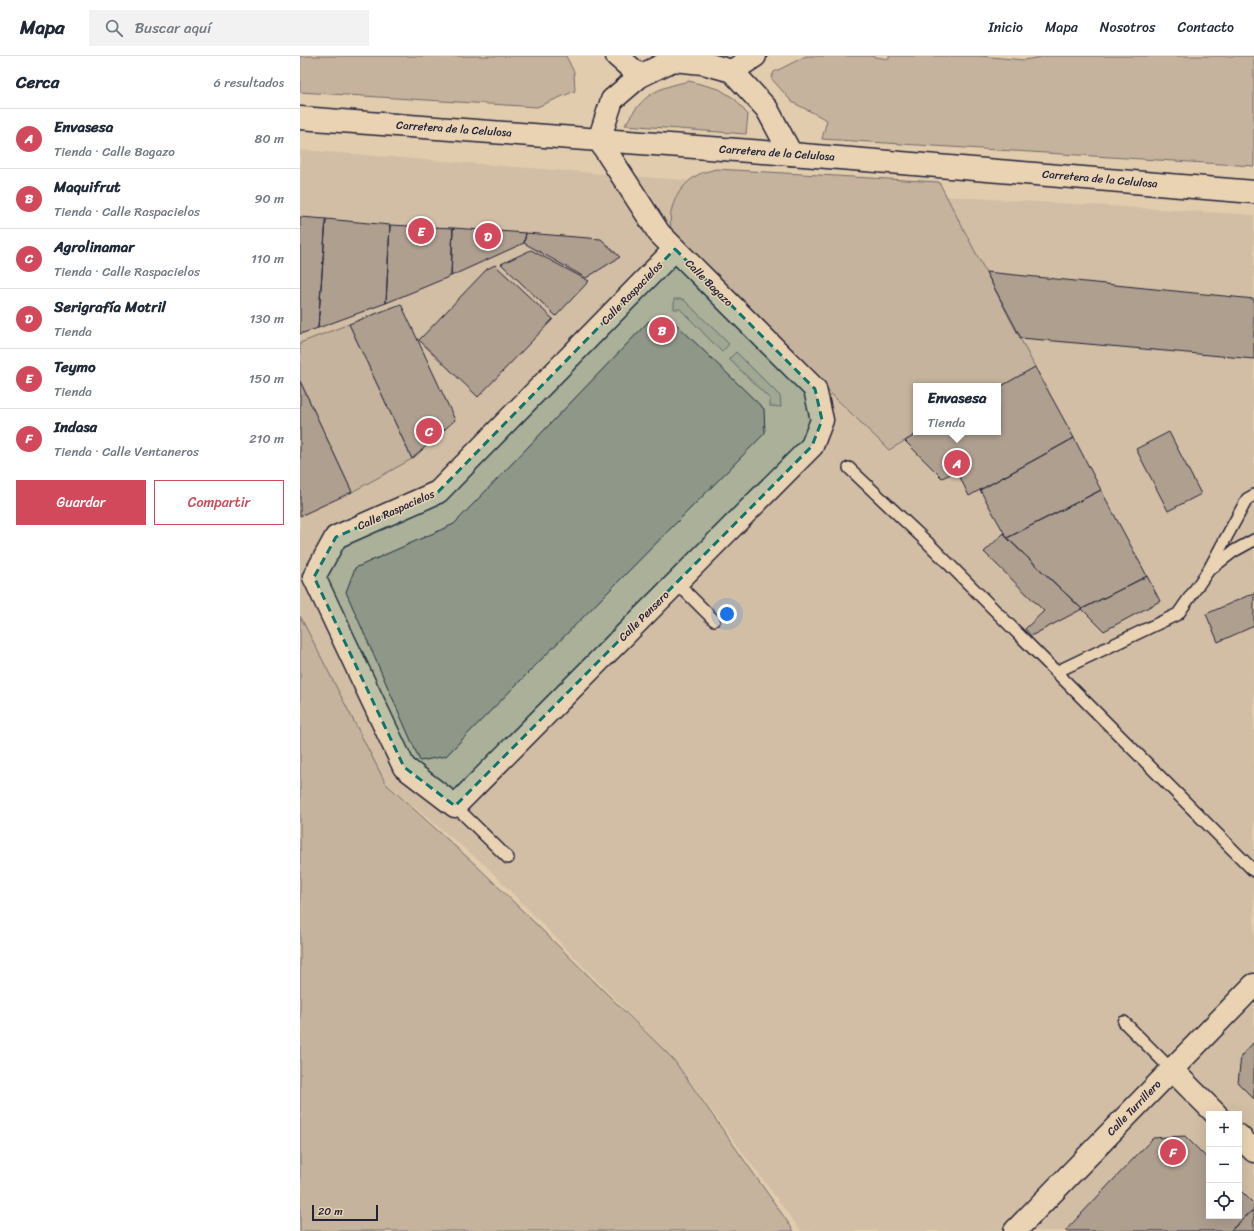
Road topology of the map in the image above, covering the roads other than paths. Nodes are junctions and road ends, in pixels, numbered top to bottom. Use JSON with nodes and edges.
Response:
{"nodes":[{"id":1,"x":617,"y":56,"type":"edge"},
{"id":2,"x":755,"y":56,"type":"edge"},
{"id":3,"x":732,"y":71,"type":"junction"},
{"id":4,"x":640,"y":76,"type":"junction"},
{"id":5,"x":300,"y":118,"type":"edge"},
{"id":6,"x":599,"y":140,"type":"junction"},
{"id":7,"x":792,"y":154,"type":"junction"},
{"id":8,"x":1254,"y":192,"type":"edge"},
{"id":9,"x":675,"y":249,"type":"junction"},
{"id":10,"x":822,"y":420,"type":"joint"},
{"id":11,"x":849,"y":468,"type":"dead end"},
{"id":12,"x":1254,"y":495,"type":"edge"},
{"id":13,"x":1254,"y":540,"type":"edge"},
{"id":14,"x":1208,"y":571,"type":"junction"},
{"id":15,"x":677,"y":583,"type":"junction"},
{"id":16,"x":714,"y":620,"type":"dead end"},
{"id":17,"x":1056,"y":672,"type":"junction"},
{"id":18,"x":456,"y":806,"type":"junction"},
{"id":19,"x":508,"y":858,"type":"dead end"},
{"id":20,"x":1254,"y":871,"type":"edge"},
{"id":21,"x":1254,"y":985,"type":"edge"},
{"id":22,"x":1124,"y":1022,"type":"dead end"},
{"id":23,"x":1171,"y":1069,"type":"junction"},
{"id":24,"x":1213,"y":1111,"type":"edge"},
{"id":25,"x":1242,"y":1139,"type":"edge"},
{"id":26,"x":1254,"y":1151,"type":"edge"},
{"id":27,"x":1015,"y":1231,"type":"edge"}],
"edges":[{"from":1,"to":4,"type":"main road"},
{"from":2,"to":3,"type":"main road"},
{"from":3,"to":4,"type":"main road"},
{"from":3,"to":7,"type":"main road"},
{"from":4,"to":6,"type":"main road"},
{"from":5,"to":6,"type":"main road","name":"Carretera de la Celulosa"},
{"from":6,"to":7,"type":"main road","name":"Carretera de la Celulosa"},
{"from":6,"to":9,"type":"main road","name":"Calle Bagazo"},
{"from":7,"to":8,"type":"main road","name":"Carretera de la Celulosa"},
{"from":9,"to":10,"type":"main road","name":"Calle Bagazo"},
{"from":9,"to":18,"type":"main road","name":"Calle Raspacielos"},
{"from":10,"to":15,"type":"main road","name":"Calle Pensero"},
{"from":11,"to":17,"type":"lane"},
{"from":12,"to":14,"type":"lane"},
{"from":13,"to":14,"type":"lane"},
{"from":14,"to":17,"type":"lane"},
{"from":15,"to":16,"type":"lane"},
{"from":15,"to":18,"type":"main road","name":"Calle Pensero"},
{"from":17,"to":20,"type":"lane"},
{"from":18,"to":19,"type":"lane"},
{"from":21,"to":23,"type":"main road","name":"Calle Turrillero"},
{"from":22,"to":23,"type":"lane"},
{"from":23,"to":24,"type":"main road"},
{"from":23,"to":27,"type":"main road","name":"Calle Turrillero"},
{"from":25,"to":26,"type":"main road"}]}
